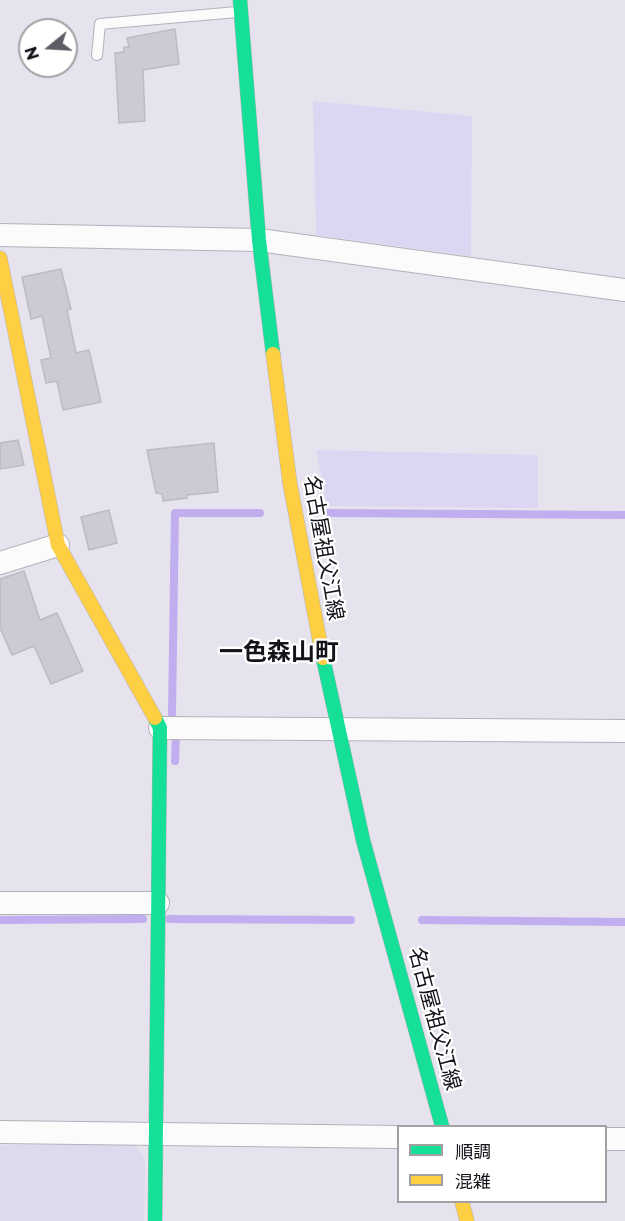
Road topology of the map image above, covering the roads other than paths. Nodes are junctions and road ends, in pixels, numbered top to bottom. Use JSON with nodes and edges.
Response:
{"nodes":[{"id":1,"x":241,"y":6,"type":"edge"},
{"id":2,"x":97,"y":55,"type":"dead end"},
{"id":3,"x":0,"y":235,"type":"edge"},
{"id":4,"x":259,"y":240,"type":"junction"},
{"id":5,"x":0,"y":258,"type":"edge"},
{"id":6,"x":625,"y":290,"type":"edge"},
{"id":7,"x":58,"y":545,"type":"junction"},
{"id":8,"x":0,"y":563,"type":"edge"},
{"id":9,"x":160,"y":728,"type":"junction"},
{"id":10,"x":338,"y":729,"type":"junction"},
{"id":11,"x":625,"y":731,"type":"edge"},
{"id":12,"x":0,"y":903,"type":"edge"},
{"id":13,"x":158,"y":903,"type":"junction"},
{"id":14,"x":442,"y":1125,"type":"edge"},
{"id":15,"x":0,"y":1132,"type":"edge"},
{"id":16,"x":156,"y":1134,"type":"junction"},
{"id":17,"x":397,"y":1137,"type":"edge"},
{"id":18,"x":607,"y":1139,"type":"edge"},
{"id":19,"x":625,"y":1139,"type":"edge"},
{"id":20,"x":462,"y":1203,"type":"edge"},
{"id":21,"x":155,"y":1221,"type":"edge"},
{"id":22,"x":467,"y":1221,"type":"edge"}],
"edges":[{"from":1,"to":2,"type":"lane"},
{"from":1,"to":4,"type":"main road","name":"名古屋祖父江線"},
{"from":3,"to":4,"type":"street"},
{"from":4,"to":6,"type":"street"},
{"from":4,"to":10,"type":"main road","name":"名古屋祖父江線"},
{"from":5,"to":7,"type":"main road"},
{"from":7,"to":8,"type":"street"},
{"from":7,"to":9,"type":"main road"},
{"from":9,"to":10,"type":"street"},
{"from":9,"to":13,"type":"main road"},
{"from":10,"to":11,"type":"street"},
{"from":10,"to":14,"type":"main road","name":"名古屋祖父江線"},
{"from":12,"to":13,"type":"street"},
{"from":13,"to":16,"type":"main road"},
{"from":15,"to":16,"type":"street"},
{"from":16,"to":17,"type":"street"},
{"from":16,"to":21,"type":"main road"},
{"from":18,"to":19,"type":"street"},
{"from":20,"to":22,"type":"main road"}]}
